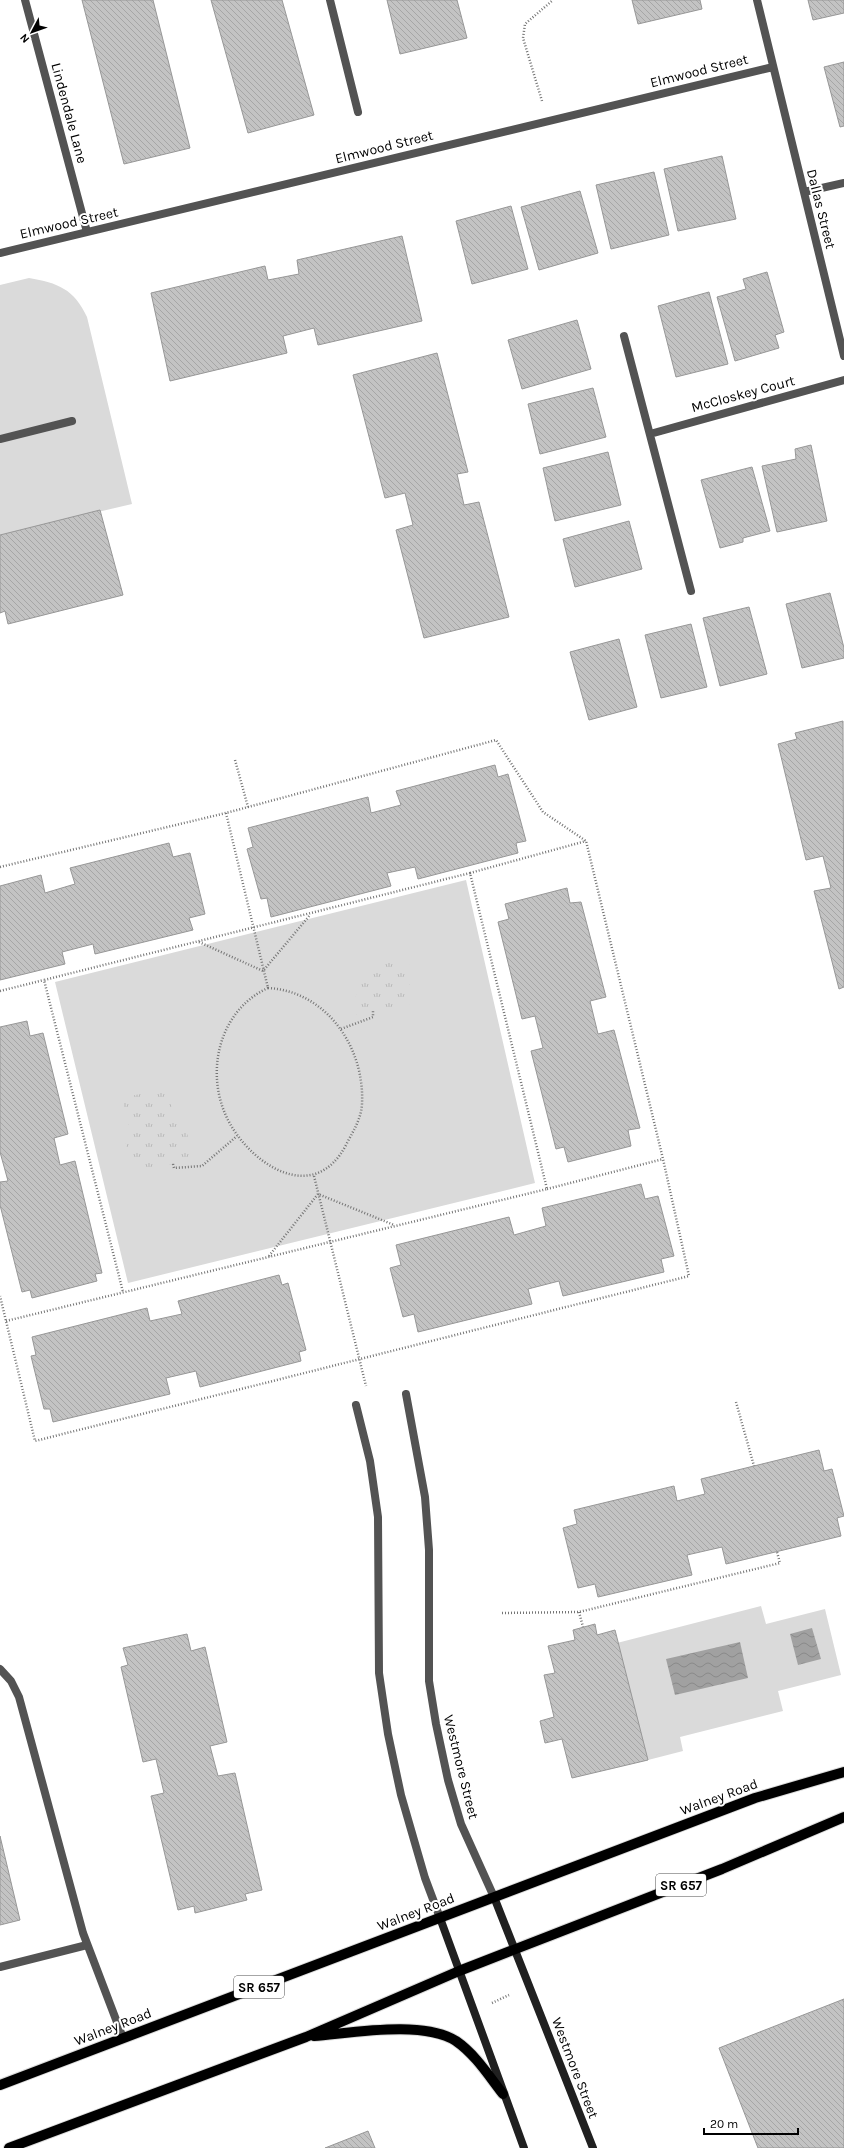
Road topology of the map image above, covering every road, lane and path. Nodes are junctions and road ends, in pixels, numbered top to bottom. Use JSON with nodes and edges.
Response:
{"nodes":[{"id":1,"x":25,"y":0,"type":"edge"},
{"id":2,"x":330,"y":0,"type":"edge"},
{"id":3,"x":553,"y":0,"type":"edge"},
{"id":4,"x":757,"y":0,"type":"edge"},
{"id":5,"x":773,"y":67,"type":"junction"},
{"id":6,"x":358,"y":112,"type":"dead end"},
{"id":7,"x":548,"y":121,"type":"junction"},
{"id":8,"x":844,"y":182,"type":"edge"},
{"id":9,"x":804,"y":192,"type":"junction"},
{"id":10,"x":88,"y":232,"type":"junction"},
{"id":11,"x":0,"y":253,"type":"edge"},
{"id":12,"x":624,"y":336,"type":"dead end"},
{"id":13,"x":844,"y":356,"type":"edge"},
{"id":14,"x":844,"y":380,"type":"edge"},
{"id":15,"x":72,"y":421,"type":"dead end"},
{"id":16,"x":650,"y":434,"type":"junction"},
{"id":17,"x":0,"y":439,"type":"edge"},
{"id":18,"x":691,"y":591,"type":"dead end"},
{"id":19,"x":235,"y":760,"type":"dead end"},
{"id":20,"x":248,"y":807,"type":"junction"},
{"id":21,"x":226,"y":812,"type":"junction"},
{"id":22,"x":586,"y":841,"type":"junction"},
{"id":23,"x":0,"y":868,"type":"edge"},
{"id":24,"x":470,"y":873,"type":"junction"},
{"id":25,"x":310,"y":914,"type":"junction"},
{"id":26,"x":254,"y":928,"type":"junction"},
{"id":27,"x":199,"y":942,"type":"junction"},
{"id":28,"x":263,"y":971,"type":"junction"},
{"id":29,"x":44,"y":980,"type":"junction"},
{"id":30,"x":268,"y":988,"type":"junction"},
{"id":31,"x":0,"y":991,"type":"edge"},
{"id":32,"x":373,"y":1010,"type":"dead end"},
{"id":33,"x":341,"y":1029,"type":"junction"},
{"id":34,"x":237,"y":1136,"type":"junction"},
{"id":35,"x":663,"y":1159,"type":"junction"},
{"id":36,"x":174,"y":1164,"type":"dead end"},
{"id":37,"x":314,"y":1176,"type":"junction"},
{"id":38,"x":547,"y":1189,"type":"junction"},
{"id":39,"x":318,"y":1194,"type":"junction"},
{"id":40,"x":395,"y":1226,"type":"junction"},
{"id":41,"x":330,"y":1241,"type":"junction"},
{"id":42,"x":269,"y":1256,"type":"junction"},
{"id":43,"x":123,"y":1292,"type":"junction"},
{"id":44,"x":0,"y":1296,"type":"edge"},
{"id":45,"x":6,"y":1321,"type":"junction"},
{"id":46,"x":359,"y":1359,"type":"junction"},
{"id":47,"x":367,"y":1389,"type":"dead end"},
{"id":48,"x":406,"y":1394,"type":"dead end"},
{"id":49,"x":736,"y":1402,"type":"dead end"},
{"id":50,"x":356,"y":1405,"type":"dead end"},
{"id":51,"x":754,"y":1466,"type":"dead end"},
{"id":52,"x":777,"y":1552,"type":"dead end"},
{"id":53,"x":579,"y":1612,"type":"junction"},
{"id":54,"x":502,"y":1613,"type":"dead end"},
{"id":55,"x":583,"y":1627,"type":"dead end"},
{"id":56,"x":0,"y":1669,"type":"edge"},
{"id":57,"x":844,"y":1772,"type":"edge"},
{"id":58,"x":844,"y":1816,"type":"edge"},
{"id":59,"x":494,"y":1897,"type":"junction"},
{"id":60,"x":440,"y":1918,"type":"junction"},
{"id":61,"x":87,"y":1945,"type":"junction"},
{"id":62,"x":515,"y":1949,"type":"junction"},
{"id":63,"x":0,"y":1967,"type":"edge"},
{"id":64,"x":460,"y":1971,"type":"junction"},
{"id":65,"x":509,"y":1995,"type":"dead end"},
{"id":66,"x":488,"y":2005,"type":"dead end"},
{"id":67,"x":306,"y":2037,"type":"junction"},
{"id":68,"x":123,"y":2038,"type":"junction"},
{"id":69,"x":0,"y":2085,"type":"edge"},
{"id":70,"x":503,"y":2094,"type":"junction"},
{"id":71,"x":9,"y":2148,"type":"edge"},
{"id":72,"x":524,"y":2148,"type":"edge"},
{"id":73,"x":592,"y":2148,"type":"edge"}],
"edges":[{"from":1,"to":10,"type":"street","name":"Lindendale Lane"},
{"from":2,"to":6,"type":"street"},
{"from":3,"to":7,"type":"path"},
{"from":4,"to":5,"type":"street","name":"Dallas Street"},
{"from":5,"to":7,"type":"street","name":"Elmwood Street"},
{"from":5,"to":9,"type":"street","name":"Dallas Street"},
{"from":7,"to":10,"type":"street","name":"Elmwood Street"},
{"from":8,"to":9,"type":"street"},
{"from":9,"to":13,"type":"street","name":"Dallas Street"},
{"from":10,"to":11,"type":"street","name":"Elmwood Street"},
{"from":12,"to":16,"type":"street"},
{"from":14,"to":16,"type":"street","name":"McCloskey Court"},
{"from":15,"to":17,"type":"street"},
{"from":16,"to":18,"type":"street"},
{"from":19,"to":20,"type":"path"},
{"from":20,"to":21,"type":"path"},
{"from":20,"to":22,"type":"path"},
{"from":21,"to":23,"type":"path"},
{"from":21,"to":26,"type":"path"},
{"from":22,"to":24,"type":"path"},
{"from":22,"to":35,"type":"path"},
{"from":24,"to":25,"type":"path"},
{"from":24,"to":38,"type":"path"},
{"from":25,"to":26,"type":"path"},
{"from":25,"to":28,"type":"path"},
{"from":26,"to":27,"type":"path"},
{"from":26,"to":28,"type":"path"},
{"from":27,"to":28,"type":"path"},
{"from":27,"to":29,"type":"path"},
{"from":28,"to":30,"type":"path"},
{"from":29,"to":31,"type":"path"},
{"from":29,"to":43,"type":"path"},
{"from":30,"to":33,"type":"path"},
{"from":30,"to":34,"type":"path"},
{"from":32,"to":33,"type":"path"},
{"from":33,"to":37,"type":"path"},
{"from":34,"to":36,"type":"path"},
{"from":34,"to":37,"type":"path"},
{"from":35,"to":38,"type":"path"},
{"from":35,"to":46,"type":"path"},
{"from":37,"to":39,"type":"path"},
{"from":38,"to":40,"type":"path"},
{"from":39,"to":40,"type":"path"},
{"from":39,"to":41,"type":"path"},
{"from":39,"to":42,"type":"path"},
{"from":40,"to":41,"type":"path"},
{"from":41,"to":42,"type":"path"},
{"from":41,"to":46,"type":"path"},
{"from":42,"to":43,"type":"path"},
{"from":43,"to":45,"type":"path"},
{"from":44,"to":45,"type":"path"},
{"from":45,"to":46,"type":"path"},
{"from":46,"to":47,"type":"path"},
{"from":48,"to":59,"type":"street","name":"Westmore Street"},
{"from":49,"to":51,"type":"path"},
{"from":50,"to":60,"type":"street"},
{"from":52,"to":53,"type":"path"},
{"from":53,"to":54,"type":"path"},
{"from":53,"to":55,"type":"path"},
{"from":56,"to":61,"type":"street"},
{"from":57,"to":59,"type":"main road","name":"Walney Road","number":"SR 657"},
{"from":58,"to":62,"type":"main road","number":"SR 657"},
{"from":59,"to":60,"type":"main road","name":"Walney Road","number":"SR 657"},
{"from":59,"to":62,"type":"street","name":"Westmore Street"},
{"from":60,"to":64,"type":"street"},
{"from":60,"to":68,"type":"main road","name":"Walney Road","number":"SR 657"},
{"from":61,"to":63,"type":"street"},
{"from":61,"to":68,"type":"street"},
{"from":62,"to":64,"type":"main road","number":"SR 657"},
{"from":62,"to":73,"type":"street","name":"Westmore Street"},
{"from":64,"to":67,"type":"main road","number":"SR 657"},
{"from":64,"to":70,"type":"street"},
{"from":65,"to":66,"type":"path"},
{"from":67,"to":70,"type":"main road"},
{"from":67,"to":71,"type":"main road","number":"SR 657"},
{"from":68,"to":69,"type":"main road","name":"Walney Road","number":"SR 657"},
{"from":70,"to":72,"type":"street"}]}
